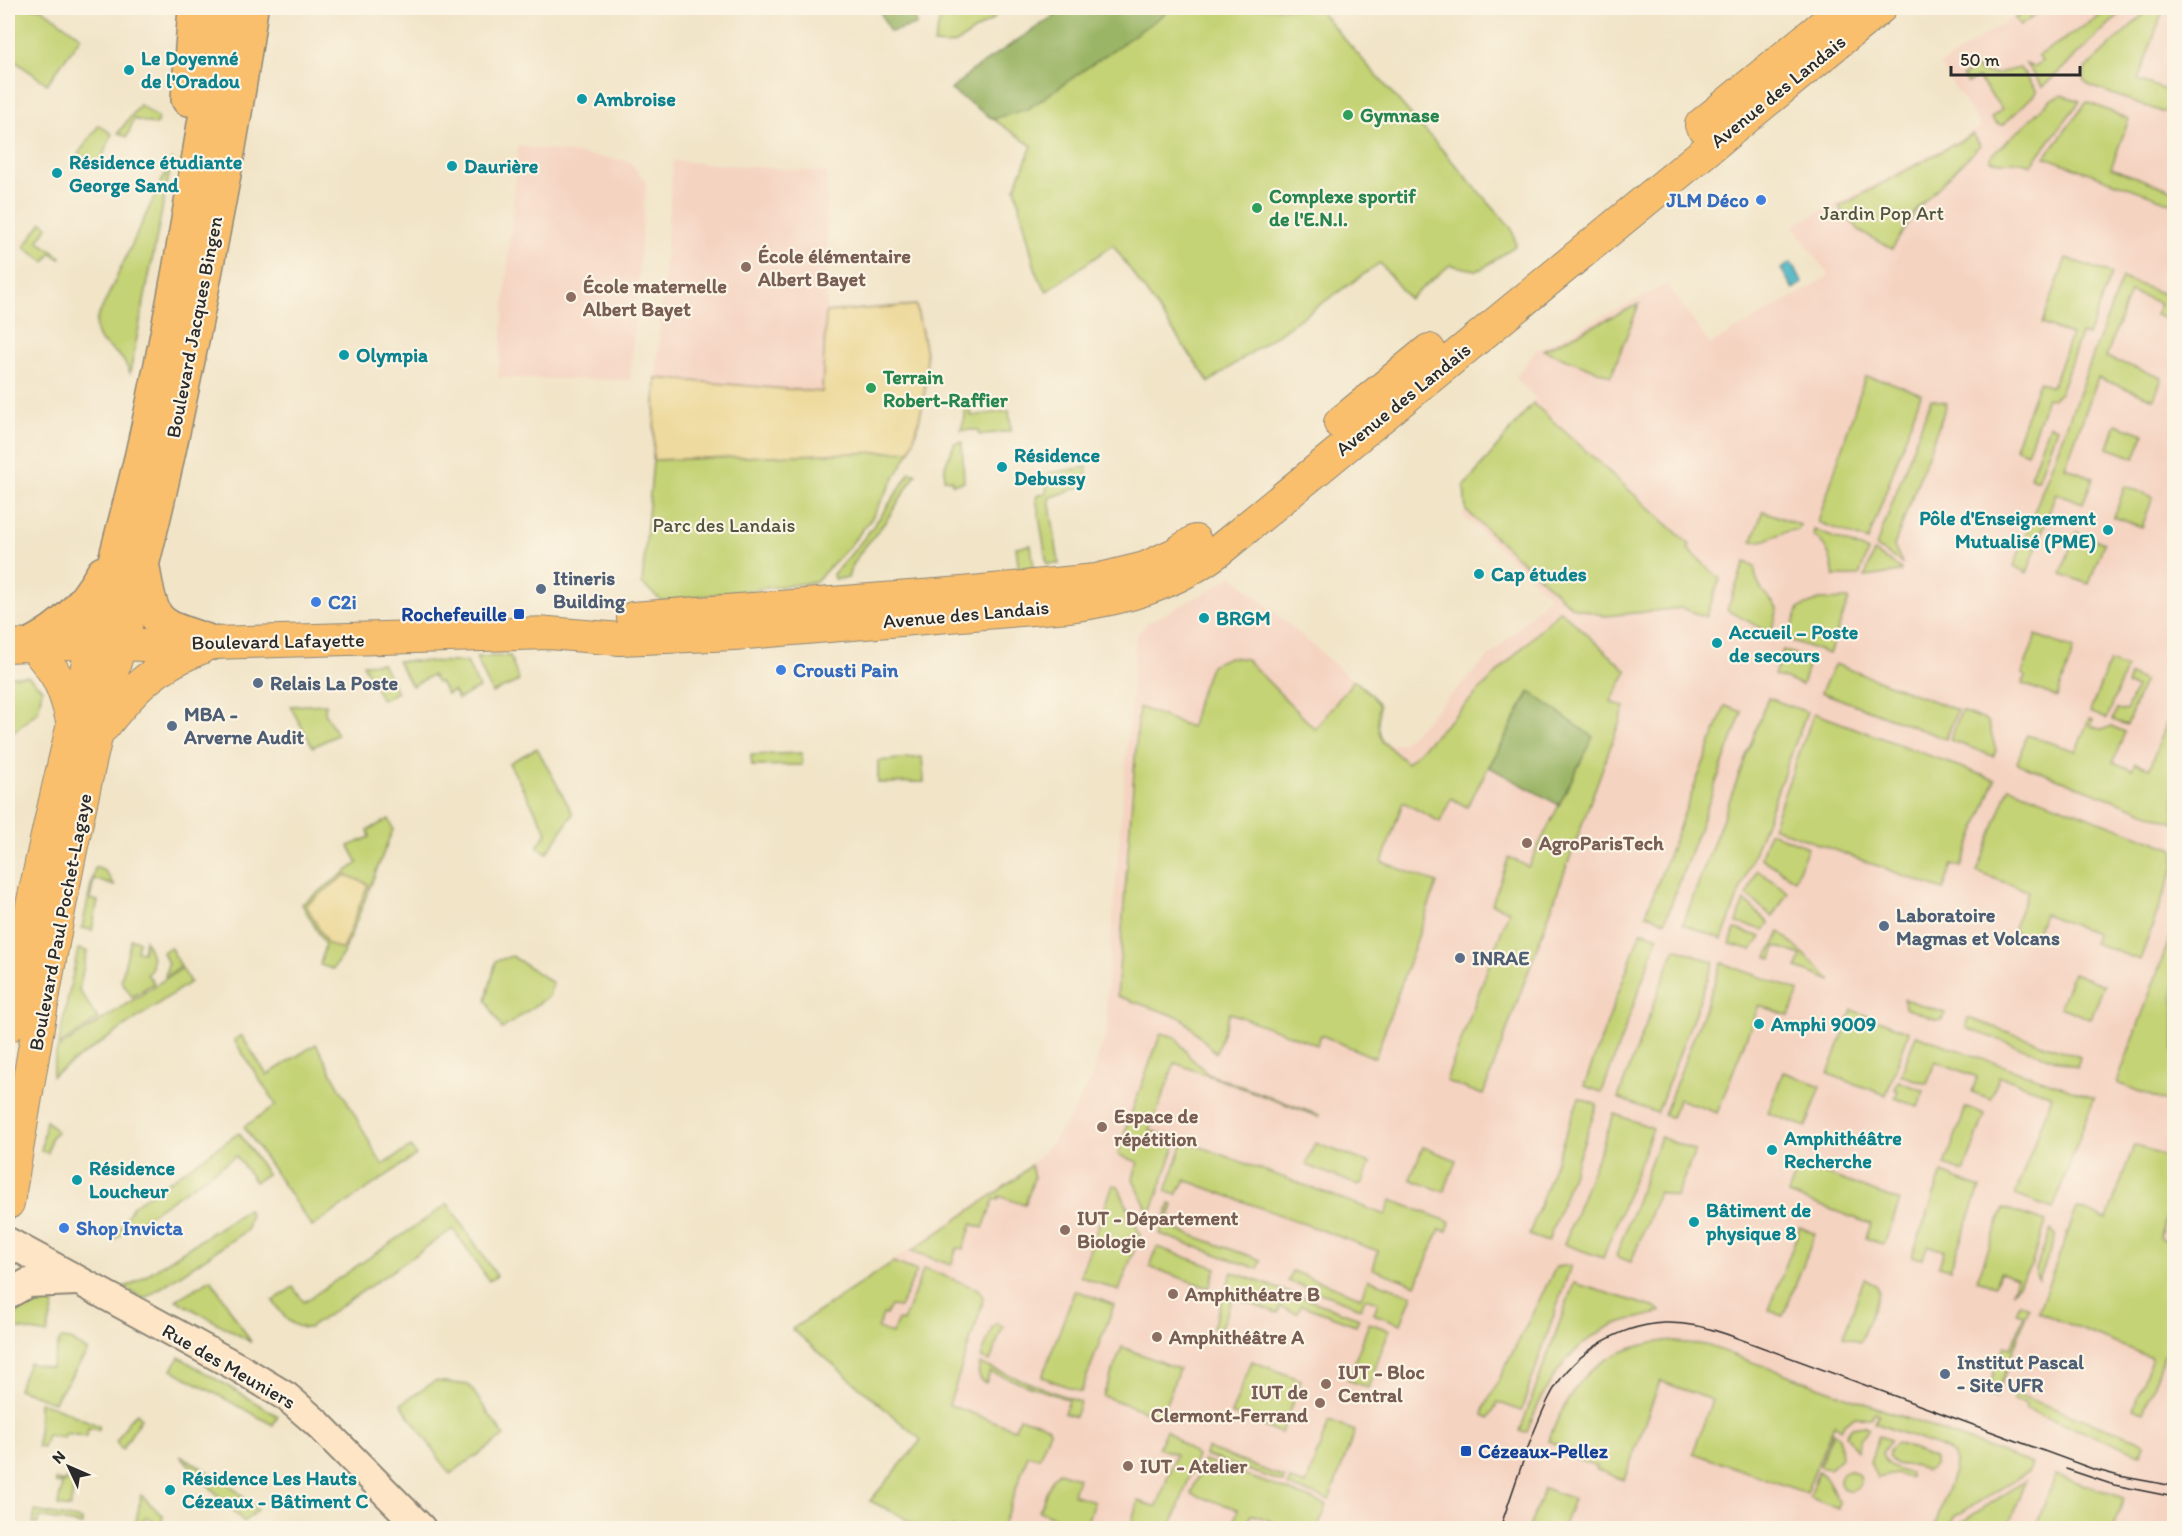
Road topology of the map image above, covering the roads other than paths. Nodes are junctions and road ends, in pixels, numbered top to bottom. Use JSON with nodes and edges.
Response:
{"nodes":[{"id":1,"x":209,"y":8,"type":"edge"},
{"id":2,"x":250,"y":8,"type":"edge"},
{"id":3,"x":1844,"y":8,"type":"edge"},
{"id":4,"x":1880,"y":8,"type":"edge"},
{"id":5,"x":131,"y":555,"type":"junction"},
{"id":6,"x":852,"y":612,"type":"junction"},
{"id":7,"x":107,"y":643,"type":"junction"},
{"id":8,"x":213,"y":643,"type":"junction"},
{"id":9,"x":20,"y":645,"type":"edge"},
{"id":10,"x":85,"y":727,"type":"junction"},
{"id":11,"x":8,"y":1026,"type":"edge"},
{"id":12,"x":8,"y":1203,"type":"edge"},
{"id":13,"x":8,"y":1242,"type":"edge"},
{"id":14,"x":77,"y":1281,"type":"junction"},
{"id":15,"x":8,"y":1294,"type":"edge"},
{"id":16,"x":421,"y":1528,"type":"edge"}],
"edges":[{"from":1,"to":5,"type":"highway","name":"Boulevard Jacques Bingen"},
{"from":2,"to":5,"type":"highway","name":"Boulevard Jacques Bingen"},
{"from":3,"to":6,"type":"main road","name":"Avenue des Landais"},
{"from":4,"to":6,"type":"main road","name":"Avenue des Landais"},
{"from":5,"to":7,"type":"highway","name":"Boulevard Jacques Bingen"},
{"from":5,"to":8,"type":"highway"},
{"from":5,"to":9,"type":"highway"},
{"from":6,"to":8,"type":"main road","name":"Boulevard Lafayette"},
{"from":7,"to":8,"type":"main road","name":"Boulevard Lafayette"},
{"from":7,"to":9,"type":"main road","name":"Boulevard Lafayette"},
{"from":7,"to":10,"type":"main road","name":"Boulevard Paul Pochet-Lagaye"},
{"from":8,"to":10,"type":"main road"},
{"from":9,"to":10,"type":"main road"},
{"from":10,"to":11,"type":"main road","name":"Boulevard Paul Pochet-Lagaye"},
{"from":10,"to":12,"type":"main road","name":"Boulevard Paul Pochet-Lagaye"},
{"from":13,"to":14,"type":"main road","name":"Rue des Meuniers"},
{"from":14,"to":15,"type":"main road"},
{"from":14,"to":16,"type":"main road","name":"Rue des Meuniers"}]}
